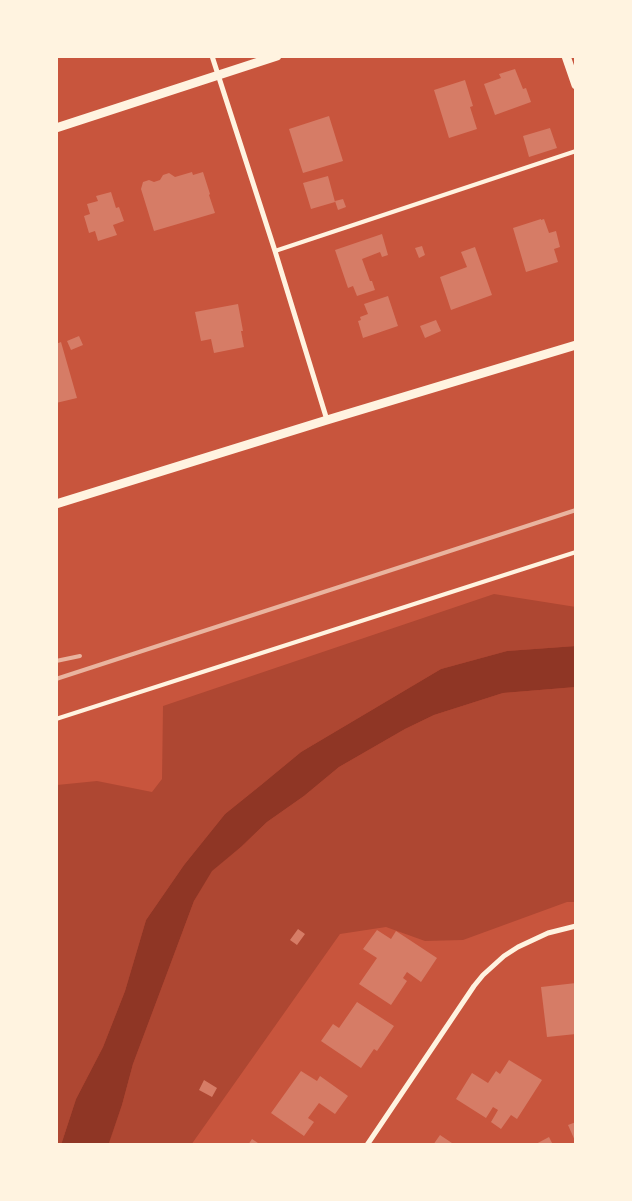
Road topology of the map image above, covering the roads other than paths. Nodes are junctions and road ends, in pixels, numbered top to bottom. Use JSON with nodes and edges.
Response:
{"nodes":[{"id":1,"x":212,"y":56,"type":"edge"},
{"id":2,"x":278,"y":56,"type":"edge"},
{"id":3,"x":566,"y":56,"type":"edge"},
{"id":4,"x":218,"y":75,"type":"junction"},
{"id":5,"x":576,"y":85,"type":"edge"},
{"id":6,"x":56,"y":128,"type":"edge"},
{"id":7,"x":576,"y":151,"type":"edge"},
{"id":8,"x":275,"y":250,"type":"junction"},
{"id":9,"x":576,"y":345,"type":"edge"},
{"id":10,"x":327,"y":420,"type":"junction"},
{"id":11,"x":56,"y":504,"type":"edge"},
{"id":12,"x":576,"y":552,"type":"edge"},
{"id":13,"x":56,"y":719,"type":"edge"},
{"id":14,"x":576,"y":926,"type":"edge"},
{"id":15,"x":367,"y":1145,"type":"edge"}],
"edges":[{"from":1,"to":4,"type":"street"},
{"from":2,"to":4,"type":"street"},
{"from":3,"to":5,"type":"street"},
{"from":4,"to":6,"type":"street"},
{"from":4,"to":8,"type":"street"},
{"from":7,"to":8,"type":"lane"},
{"from":8,"to":10,"type":"street"},
{"from":9,"to":10,"type":"street"},
{"from":10,"to":11,"type":"street"},
{"from":12,"to":13,"type":"lane"},
{"from":14,"to":15,"type":"street"}]}
